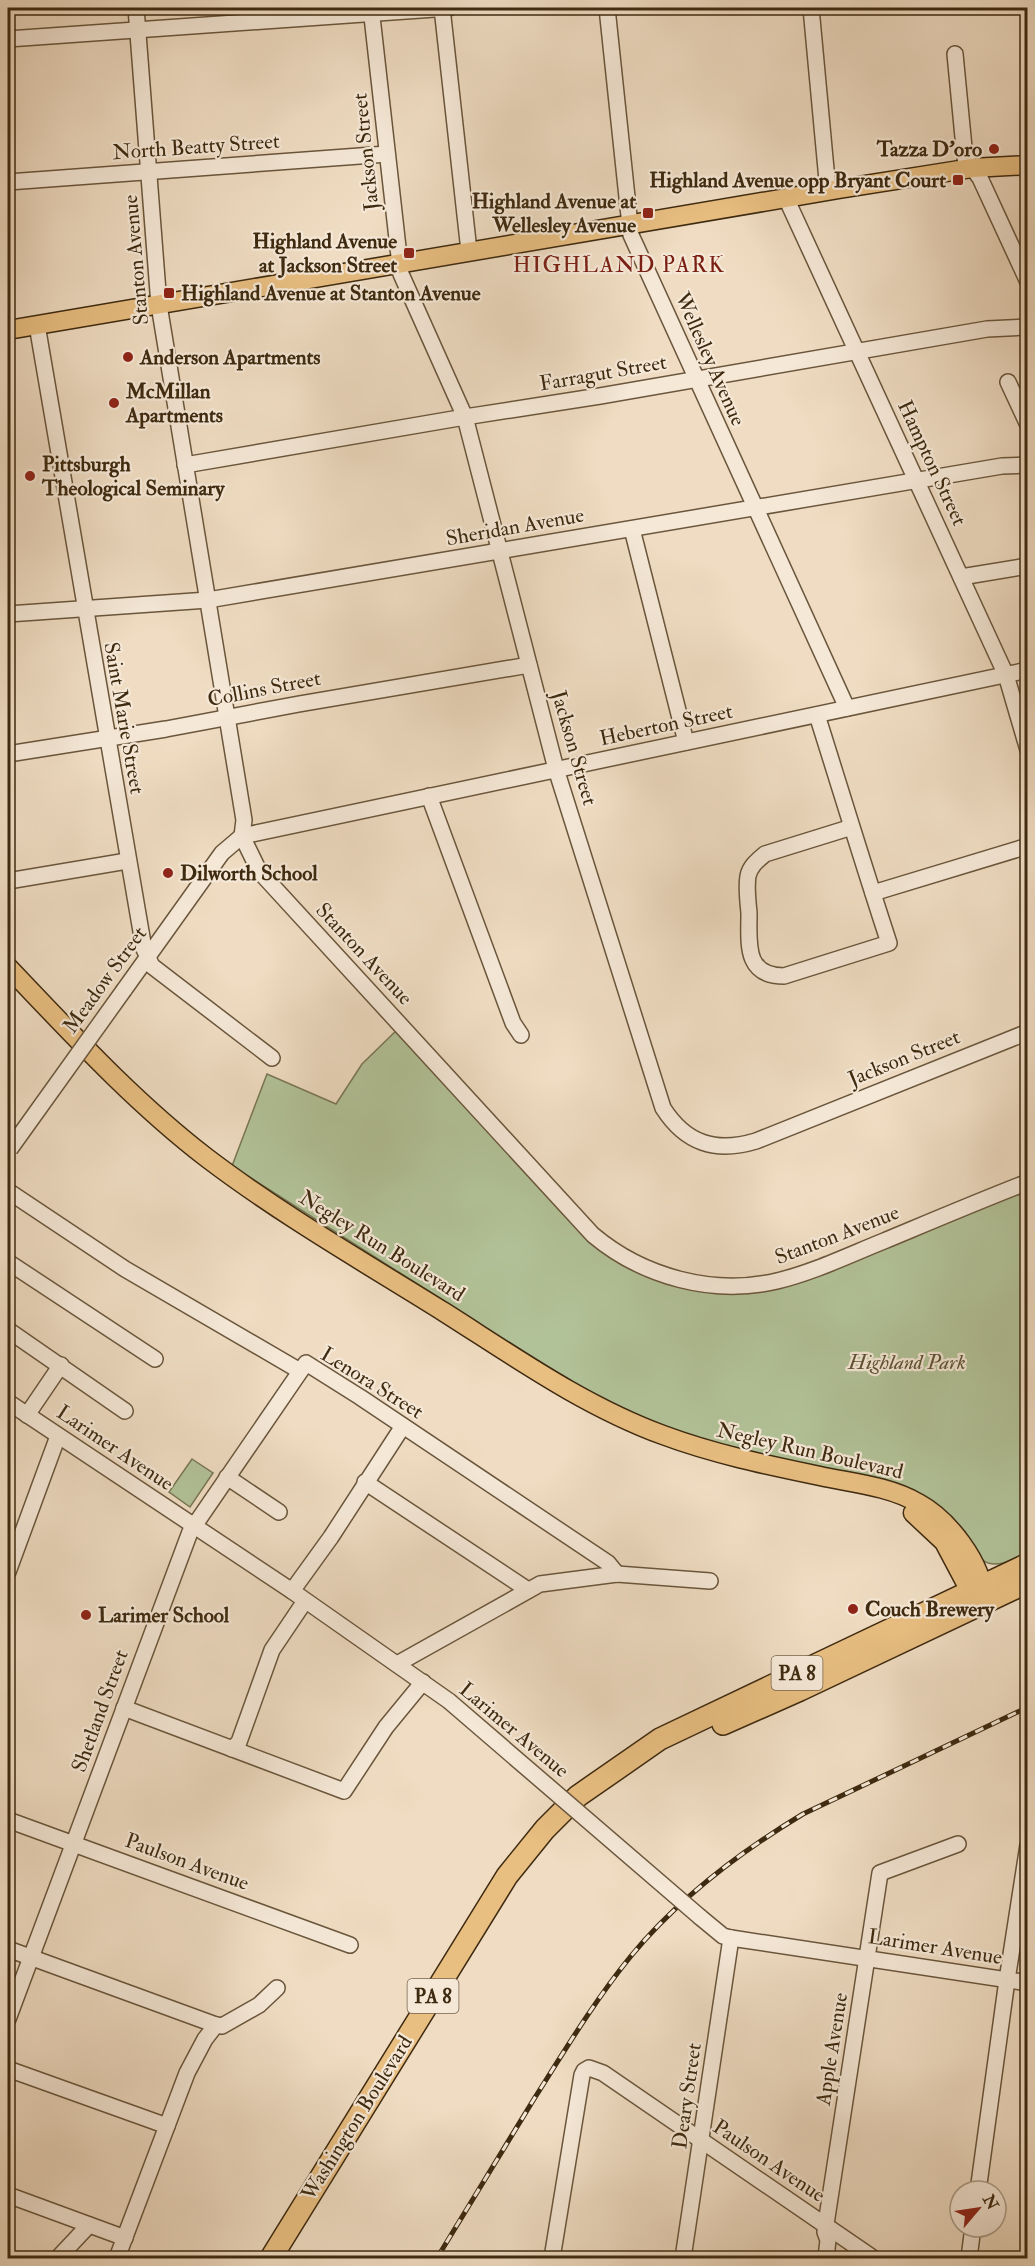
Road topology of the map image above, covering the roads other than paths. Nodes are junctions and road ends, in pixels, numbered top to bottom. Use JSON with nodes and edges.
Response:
{"nodes":[{"id":1,"x":136,"y":8,"type":"edge"},
{"id":2,"x":442,"y":8,"type":"edge"},
{"id":3,"x":449,"y":8,"type":"edge"},
{"id":4,"x":607,"y":8,"type":"edge"},
{"id":5,"x":811,"y":8,"type":"edge"},
{"id":6,"x":371,"y":10,"type":"edge"},
{"id":7,"x":245,"y":15,"type":"edge"},
{"id":8,"x":138,"y":30,"type":"junction"},
{"id":9,"x":8,"y":39,"type":"edge"},
{"id":10,"x":955,"y":54,"type":"dead end"},
{"id":11,"x":387,"y":154,"type":"junction"},
{"id":12,"x":1028,"y":165,"type":"edge"},
{"id":13,"x":972,"y":168,"type":"junction"},
{"id":14,"x":149,"y":171,"type":"junction"},
{"id":15,"x":8,"y":182,"type":"edge"},
{"id":16,"x":828,"y":191,"type":"junction"},
{"id":17,"x":786,"y":198,"type":"junction"},
{"id":18,"x":630,"y":225,"type":"junction"},
{"id":19,"x":469,"y":251,"type":"junction"},
{"id":20,"x":400,"y":263,"type":"junction"},
{"id":21,"x":1028,"y":282,"type":"edge"},
{"id":22,"x":159,"y":305,"type":"junction"},
{"id":23,"x":37,"y":325,"type":"junction"},
{"id":24,"x":1028,"y":327,"type":"edge"},
{"id":25,"x":8,"y":330,"type":"edge"},
{"id":26,"x":857,"y":350,"type":"junction"},
{"id":27,"x":696,"y":379,"type":"junction"},
{"id":28,"x":1008,"y":382,"type":"dead end"},
{"id":29,"x":465,"y":417,"type":"junction"},
{"id":30,"x":1028,"y":425,"type":"edge"},
{"id":31,"x":185,"y":465,"type":"junction"},
{"id":32,"x":1028,"y":465,"type":"edge"},
{"id":33,"x":917,"y":480,"type":"junction"},
{"id":34,"x":755,"y":508,"type":"junction"},
{"id":35,"x":632,"y":529,"type":"junction"},
{"id":36,"x":500,"y":551,"type":"junction"},
{"id":37,"x":1028,"y":566,"type":"edge"},
{"id":38,"x":961,"y":577,"type":"junction"},
{"id":39,"x":208,"y":600,"type":"junction"},
{"id":40,"x":84,"y":608,"type":"junction"},
{"id":41,"x":8,"y":614,"type":"edge"},
{"id":42,"x":529,"y":665,"type":"junction"},
{"id":43,"x":1028,"y":670,"type":"edge"},
{"id":44,"x":1006,"y":675,"type":"junction"},
{"id":45,"x":847,"y":708,"type":"junction"},
{"id":46,"x":817,"y":715,"type":"junction"},
{"id":47,"x":227,"y":718,"type":"junction"},
{"id":48,"x":107,"y":737,"type":"junction"},
{"id":49,"x":686,"y":742,"type":"junction"},
{"id":50,"x":1028,"y":750,"type":"edge"},
{"id":51,"x":8,"y":754,"type":"edge"},
{"id":52,"x":556,"y":769,"type":"junction"},
{"id":53,"x":429,"y":796,"type":"junction"},
{"id":54,"x":852,"y":827,"type":"junction"},
{"id":55,"x":242,"y":836,"type":"junction"},
{"id":56,"x":1028,"y":846,"type":"edge"},
{"id":57,"x":127,"y":861,"type":"junction"},
{"id":58,"x":9,"y":881,"type":"edge"},
{"id":59,"x":873,"y":893,"type":"junction"},
{"id":60,"x":148,"y":957,"type":"junction"},
{"id":61,"x":8,"y":967,"type":"edge"},
{"id":62,"x":8,"y":984,"type":"edge"},
{"id":63,"x":1028,"y":1032,"type":"edge"},
{"id":64,"x":521,"y":1035,"type":"dead end"},
{"id":65,"x":272,"y":1058,"type":"dead end"},
{"id":66,"x":9,"y":1152,"type":"edge"},
{"id":67,"x":1028,"y":1182,"type":"edge"},
{"id":68,"x":8,"y":1191,"type":"edge"},
{"id":69,"x":8,"y":1262,"type":"edge"},
{"id":70,"x":8,"y":1330,"type":"edge"},
{"id":71,"x":155,"y":1359,"type":"dead end"},
{"id":72,"x":61,"y":1365,"type":"junction"},
{"id":73,"x":300,"y":1371,"type":"junction"},
{"id":74,"x":8,"y":1402,"type":"edge"},
{"id":75,"x":125,"y":1411,"type":"dead end"},
{"id":76,"x":27,"y":1415,"type":"junction"},
{"id":77,"x":403,"y":1426,"type":"junction"},
{"id":78,"x":58,"y":1436,"type":"junction"},
{"id":79,"x":227,"y":1477,"type":"junction"},
{"id":80,"x":365,"y":1482,"type":"junction"},
{"id":81,"x":279,"y":1512,"type":"dead end"},
{"id":82,"x":194,"y":1526,"type":"junction"},
{"id":83,"x":1028,"y":1564,"type":"edge"},
{"id":84,"x":8,"y":1572,"type":"edge"},
{"id":85,"x":617,"y":1574,"type":"junction"},
{"id":86,"x":710,"y":1581,"type":"dead end"},
{"id":87,"x":1028,"y":1582,"type":"edge"},
{"id":88,"x":528,"y":1590,"type":"junction"},
{"id":89,"x":292,"y":1591,"type":"junction"},
{"id":90,"x":979,"y":1593,"type":"junction"},
{"id":91,"x":304,"y":1601,"type":"junction"},
{"id":92,"x":397,"y":1664,"type":"junction"},
{"id":93,"x":423,"y":1682,"type":"junction"},
{"id":94,"x":124,"y":1708,"type":"junction"},
{"id":95,"x":232,"y":1749,"type":"junction"},
{"id":96,"x":8,"y":1820,"type":"edge"},
{"id":97,"x":73,"y":1843,"type":"junction"},
{"id":98,"x":958,"y":1844,"type":"dead end"},
{"id":99,"x":1028,"y":1845,"type":"edge"},
{"id":100,"x":731,"y":1938,"type":"junction"},
{"id":101,"x":350,"y":1945,"type":"dead end"},
{"id":102,"x":8,"y":1948,"type":"edge"},
{"id":103,"x":32,"y":1957,"type":"junction"},
{"id":104,"x":868,"y":1959,"type":"junction"},
{"id":105,"x":1007,"y":1980,"type":"junction"},
{"id":106,"x":1028,"y":1983,"type":"edge"},
{"id":107,"x":277,"y":1988,"type":"dead end"},
{"id":108,"x":8,"y":2019,"type":"edge"},
{"id":109,"x":216,"y":2025,"type":"junction"},
{"id":110,"x":8,"y":2068,"type":"edge"},
{"id":111,"x":167,"y":2126,"type":"junction"},
{"id":112,"x":702,"y":2141,"type":"junction"},
{"id":113,"x":980,"y":2179,"type":"edge"},
{"id":114,"x":8,"y":2195,"type":"edge"},
{"id":115,"x":89,"y":2225,"type":"junction"},
{"id":116,"x":826,"y":2228,"type":"junction"},
{"id":117,"x":124,"y":2238,"type":"junction"},
{"id":118,"x":972,"y":2239,"type":"edge"},
{"id":119,"x":58,"y":2259,"type":"edge"},
{"id":120,"x":117,"y":2259,"type":"edge"},
{"id":121,"x":271,"y":2259,"type":"edge"},
{"id":122,"x":552,"y":2259,"type":"edge"},
{"id":123,"x":683,"y":2259,"type":"edge"},
{"id":124,"x":816,"y":2259,"type":"edge"},
{"id":125,"x":826,"y":2259,"type":"edge"},
{"id":126,"x":873,"y":2259,"type":"edge"},
{"id":127,"x":969,"y":2259,"type":"edge"}],
"edges":[{"from":1,"to":8,"type":"street","name":"Stanton Avenue"},
{"from":2,"to":3,"type":"street"},
{"from":2,"to":6,"type":"street"},
{"from":2,"to":19,"type":"street"},
{"from":4,"to":18,"type":"street","name":"Wellesley Avenue"},
{"from":5,"to":16,"type":"street"},
{"from":6,"to":7,"type":"street"},
{"from":6,"to":11,"type":"street","name":"Jackson Street"},
{"from":7,"to":8,"type":"street"},
{"from":8,"to":9,"type":"street"},
{"from":8,"to":14,"type":"street","name":"Stanton Avenue"},
{"from":10,"to":13,"type":"street"},
{"from":11,"to":14,"type":"street","name":"North Beatty Street"},
{"from":11,"to":20,"type":"street","name":"Jackson Street"},
{"from":12,"to":13,"type":"main road"},
{"from":13,"to":16,"type":"main road"},
{"from":13,"to":21,"type":"street"},
{"from":14,"to":15,"type":"street","name":"North Beatty Street"},
{"from":14,"to":22,"type":"street","name":"Stanton Avenue"},
{"from":16,"to":17,"type":"main road"},
{"from":17,"to":18,"type":"main road"},
{"from":17,"to":26,"type":"street","name":"Hampton Street"},
{"from":18,"to":19,"type":"main road"},
{"from":18,"to":27,"type":"street","name":"Wellesley Avenue"},
{"from":19,"to":20,"type":"main road"},
{"from":20,"to":22,"type":"main road"},
{"from":20,"to":29,"type":"street","name":"Jackson Street"},
{"from":22,"to":23,"type":"main road"},
{"from":22,"to":31,"type":"street","name":"Stanton Avenue"},
{"from":23,"to":25,"type":"main road"},
{"from":23,"to":40,"type":"street","name":"Saint Marie Street"},
{"from":24,"to":26,"type":"street","name":"Farragut Street"},
{"from":26,"to":27,"type":"street","name":"Farragut Street"},
{"from":26,"to":33,"type":"street","name":"Hampton Street"},
{"from":27,"to":29,"type":"street","name":"Farragut Street"},
{"from":27,"to":34,"type":"street","name":"Wellesley Avenue"},
{"from":28,"to":30,"type":"street"},
{"from":29,"to":31,"type":"street","name":"Farragut Street"},
{"from":29,"to":36,"type":"street","name":"Jackson Street"},
{"from":31,"to":39,"type":"street","name":"Stanton Avenue"},
{"from":32,"to":33,"type":"street","name":"Sheridan Avenue"},
{"from":33,"to":34,"type":"street","name":"Sheridan Avenue"},
{"from":33,"to":38,"type":"street","name":"Hampton Street"},
{"from":34,"to":35,"type":"street","name":"Sheridan Avenue"},
{"from":34,"to":45,"type":"street","name":"Wellesley Avenue"},
{"from":35,"to":36,"type":"street","name":"Sheridan Avenue"},
{"from":35,"to":49,"type":"street"},
{"from":36,"to":39,"type":"street","name":"Sheridan Avenue"},
{"from":36,"to":42,"type":"street","name":"Jackson Street"},
{"from":37,"to":38,"type":"street"},
{"from":38,"to":44,"type":"street","name":"Hampton Street"},
{"from":39,"to":40,"type":"street","name":"Sheridan Avenue"},
{"from":39,"to":47,"type":"street","name":"Stanton Avenue"},
{"from":40,"to":41,"type":"street","name":"Sheridan Avenue"},
{"from":40,"to":48,"type":"street","name":"Saint Marie Street"},
{"from":42,"to":47,"type":"street","name":"Collins Street"},
{"from":42,"to":52,"type":"street","name":"Jackson Street"},
{"from":43,"to":44,"type":"street","name":"Heberton Street"},
{"from":44,"to":45,"type":"street","name":"Heberton Street"},
{"from":44,"to":50,"type":"street","name":"Hampton Street"},
{"from":45,"to":46,"type":"street","name":"Heberton Street"},
{"from":46,"to":49,"type":"street","name":"Heberton Street"},
{"from":46,"to":54,"type":"street"},
{"from":47,"to":48,"type":"street","name":"Collins Street"},
{"from":47,"to":55,"type":"street","name":"Stanton Avenue"},
{"from":48,"to":51,"type":"street","name":"Collins Street"},
{"from":48,"to":57,"type":"street","name":"Saint Marie Street"},
{"from":49,"to":52,"type":"street","name":"Heberton Street"},
{"from":52,"to":53,"type":"street","name":"Heberton Street"},
{"from":52,"to":63,"type":"street","name":"Jackson Street"},
{"from":53,"to":55,"type":"street","name":"Heberton Street"},
{"from":53,"to":64,"type":"street"},
{"from":54,"to":59,"type":"street"},
{"from":54,"to":59,"type":"street"},
{"from":55,"to":60,"type":"street","name":"Meadow Street"},
{"from":55,"to":67,"type":"street","name":"Stanton Avenue"},
{"from":56,"to":59,"type":"street"},
{"from":57,"to":58,"type":"street"},
{"from":57,"to":60,"type":"street","name":"Saint Marie Street"},
{"from":60,"to":65,"type":"street","name":"Saint Marie Street"},
{"from":60,"to":66,"type":"street","name":"Meadow Street","bridge":true},
{"from":61,"to":90,"type":"main road","name":"Negley Run Boulevard"},
{"from":62,"to":90,"type":"main road","name":"Negley Run Boulevard"},
{"from":68,"to":73,"type":"street","name":"Lenora Street"},
{"from":69,"to":71,"type":"street"},
{"from":70,"to":72,"type":"street"},
{"from":72,"to":75,"type":"street"},
{"from":72,"to":76,"type":"street"},
{"from":73,"to":77,"type":"street","name":"Lenora Street"},
{"from":73,"to":79,"type":"street","name":"Shetland Street"},
{"from":74,"to":76,"type":"street","name":"Larimer Avenue"},
{"from":76,"to":78,"type":"street","name":"Larimer Avenue"},
{"from":77,"to":80,"type":"street"},
{"from":77,"to":85,"type":"street","name":"Lenora Street"},
{"from":78,"to":82,"type":"street","name":"Larimer Avenue"},
{"from":78,"to":84,"type":"street"},
{"from":79,"to":81,"type":"street"},
{"from":79,"to":82,"type":"street","name":"Shetland Street"},
{"from":80,"to":88,"type":"street"},
{"from":80,"to":89,"type":"street"},
{"from":82,"to":89,"type":"street","name":"Larimer Avenue"},
{"from":82,"to":94,"type":"street","name":"Shetland Street"},
{"from":83,"to":90,"type":"highway","name":"Washington Boulevard","number":"PA 8"},
{"from":85,"to":86,"type":"street"},
{"from":85,"to":88,"type":"street"},
{"from":87,"to":90,"type":"highway","name":"Washington Boulevard","number":"PA 8"},
{"from":88,"to":92,"type":"street"},
{"from":89,"to":91,"type":"street","name":"Larimer Avenue"},
{"from":90,"to":121,"type":"highway","name":"Washington Boulevard","number":"PA 8"},
{"from":91,"to":92,"type":"street","name":"Larimer Avenue"},
{"from":91,"to":95,"type":"street"},
{"from":92,"to":93,"type":"street","name":"Larimer Avenue"},
{"from":93,"to":95,"type":"street"},
{"from":93,"to":100,"type":"street","name":"Larimer Avenue","bridge":true},
{"from":94,"to":95,"type":"street"},
{"from":94,"to":97,"type":"street","name":"Shetland Street"},
{"from":96,"to":97,"type":"street","name":"Paulson Avenue"},
{"from":97,"to":101,"type":"street","name":"Paulson Avenue"},
{"from":97,"to":103,"type":"street","name":"Shetland Street"},
{"from":98,"to":104,"type":"street","name":"Apple Avenue"},
{"from":99,"to":105,"type":"street"},
{"from":100,"to":104,"type":"street","name":"Larimer Avenue"},
{"from":100,"to":112,"type":"street","name":"Deary Street"},
{"from":102,"to":103,"type":"street"},
{"from":103,"to":108,"type":"street","name":"Shetland Street"},
{"from":103,"to":109,"type":"street"},
{"from":104,"to":105,"type":"street","name":"Larimer Avenue"},
{"from":104,"to":116,"type":"street","name":"Apple Avenue"},
{"from":105,"to":106,"type":"street","name":"Larimer Avenue"},
{"from":105,"to":113,"type":"street"},
{"from":107,"to":109,"type":"street"},
{"from":109,"to":111,"type":"street"},
{"from":110,"to":111,"type":"street"},
{"from":111,"to":117,"type":"street"},
{"from":112,"to":116,"type":"street","name":"Paulson Avenue"},
{"from":112,"to":122,"type":"street","name":"Paulson Avenue"},
{"from":112,"to":123,"type":"street","name":"Deary Street"},
{"from":114,"to":115,"type":"street"},
{"from":115,"to":117,"type":"street"},
{"from":115,"to":119,"type":"street"},
{"from":116,"to":124,"type":"street","name":"Apple Avenue"},
{"from":116,"to":125,"type":"street","name":"Apple Avenue"},
{"from":116,"to":126,"type":"street","name":"Paulson Avenue"},
{"from":117,"to":120,"type":"street"},
{"from":118,"to":127,"type":"street"}]}
